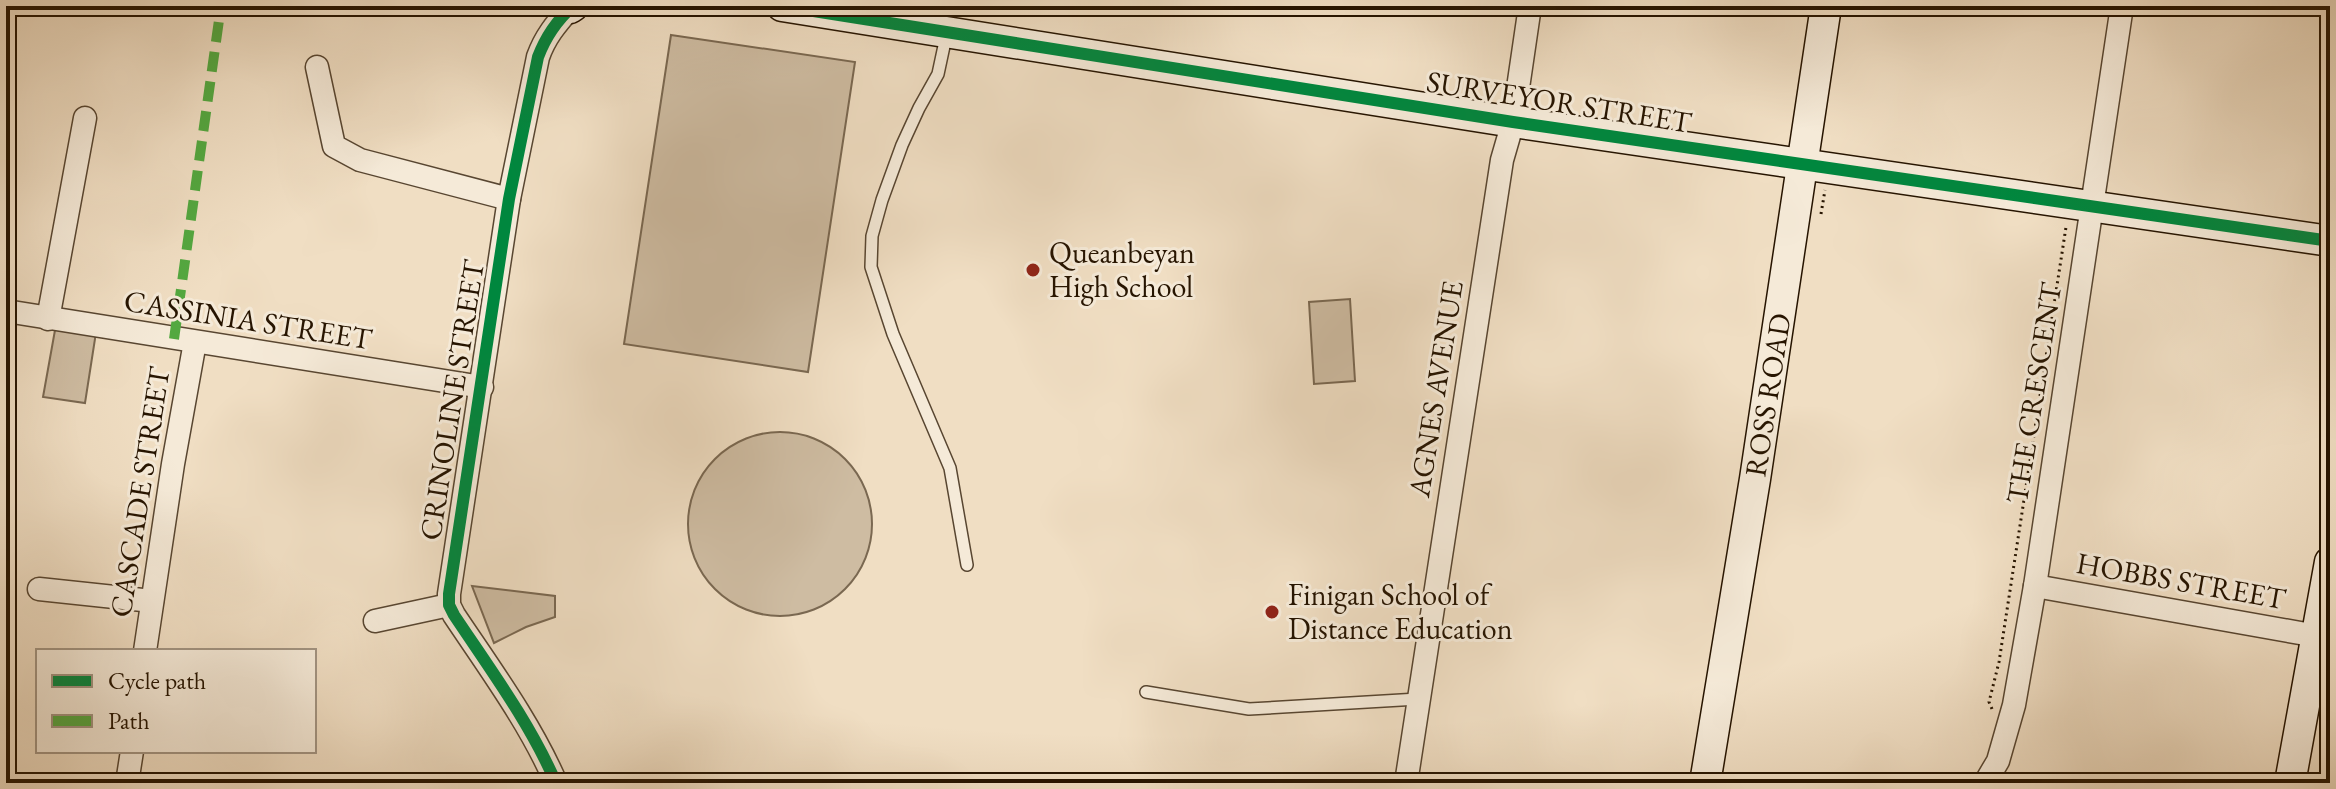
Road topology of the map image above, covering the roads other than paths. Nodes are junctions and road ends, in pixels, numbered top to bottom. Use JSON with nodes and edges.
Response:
{"nodes":[{"id":1,"x":782,"y":6,"type":"edge"},
{"id":2,"x":1530,"y":6,"type":"edge"},
{"id":3,"x":1826,"y":6,"type":"edge"},
{"id":4,"x":1843,"y":6,"type":"edge"},
{"id":5,"x":2122,"y":6,"type":"edge"},
{"id":6,"x":571,"y":7,"type":"edge"},
{"id":7,"x":893,"y":14,"type":"edge"},
{"id":8,"x":948,"y":32,"type":"junction"},
{"id":9,"x":317,"y":67,"type":"dead end"},
{"id":10,"x":85,"y":118,"type":"dead end"},
{"id":11,"x":1513,"y":122,"type":"junction"},
{"id":12,"x":1815,"y":173,"type":"junction"},
{"id":13,"x":509,"y":199,"type":"junction"},
{"id":14,"x":2093,"y":207,"type":"junction"},
{"id":15,"x":2330,"y":241,"type":"edge"},
{"id":16,"x":6,"y":311,"type":"edge"},
{"id":17,"x":48,"y":319,"type":"junction"},
{"id":18,"x":195,"y":342,"type":"junction"},
{"id":19,"x":482,"y":387,"type":"junction"},
{"id":20,"x":967,"y":565,"type":"dead end"},
{"id":21,"x":2329,"y":573,"type":"edge"},
{"id":22,"x":2035,"y":586,"type":"junction"},
{"id":23,"x":39,"y":589,"type":"dead end"},
{"id":24,"x":152,"y":601,"type":"junction"},
{"id":25,"x":449,"y":605,"type":"junction"},
{"id":26,"x":375,"y":621,"type":"dead end"},
{"id":27,"x":2317,"y":636,"type":"junction"},
{"id":28,"x":145,"y":649,"type":"edge"},
{"id":29,"x":1146,"y":692,"type":"dead end"},
{"id":30,"x":1418,"y":699,"type":"junction"},
{"id":31,"x":132,"y":753,"type":"edge"},
{"id":32,"x":127,"y":783,"type":"edge"},
{"id":33,"x":556,"y":783,"type":"edge"},
{"id":34,"x":1406,"y":783,"type":"edge"},
{"id":35,"x":1705,"y":783,"type":"edge"},
{"id":36,"x":1725,"y":783,"type":"edge"},
{"id":37,"x":1985,"y":783,"type":"edge"},
{"id":38,"x":2290,"y":783,"type":"edge"}],
"edges":[{"from":1,"to":7,"type":"street","name":"SURVEYOR STREET"},
{"from":2,"to":11,"type":"street","name":"AGNES AVENUE"},
{"from":3,"to":12,"type":"street","name":"ROSS ROAD"},
{"from":4,"to":12,"type":"street","name":"ROSS ROAD"},
{"from":5,"to":14,"type":"street","name":"THE CRESCENT"},
{"from":6,"to":13,"type":"street","name":"CRINOLINE STREET"},
{"from":7,"to":8,"type":"street","name":"SURVEYOR STREET"},
{"from":8,"to":11,"type":"street","name":"SURVEYOR STREET"},
{"from":8,"to":20,"type":"lane"},
{"from":9,"to":13,"type":"street"},
{"from":10,"to":17,"type":"street"},
{"from":11,"to":12,"type":"street","name":"SURVEYOR STREET"},
{"from":11,"to":30,"type":"street","name":"AGNES AVENUE"},
{"from":12,"to":14,"type":"street","name":"SURVEYOR STREET"},
{"from":12,"to":35,"type":"street","name":"ROSS ROAD"},
{"from":12,"to":36,"type":"street","name":"ROSS ROAD"},
{"from":13,"to":19,"type":"street","name":"CRINOLINE STREET"},
{"from":14,"to":15,"type":"street","name":"SURVEYOR STREET"},
{"from":14,"to":22,"type":"street","name":"THE CRESCENT"},
{"from":16,"to":17,"type":"street","name":"CASSINIA STREET"},
{"from":17,"to":18,"type":"street","name":"CASSINIA STREET"},
{"from":18,"to":19,"type":"street","name":"CASSINIA STREET"},
{"from":18,"to":24,"type":"street","name":"CASCADE STREET"},
{"from":19,"to":25,"type":"street","name":"CRINOLINE STREET"},
{"from":21,"to":27,"type":"street"},
{"from":22,"to":27,"type":"street","name":"HOBBS STREET"},
{"from":22,"to":37,"type":"street","name":"THE CRESCENT"},
{"from":23,"to":24,"type":"street"},
{"from":24,"to":28,"type":"street","name":"CASCADE STREET"},
{"from":25,"to":26,"type":"street"},
{"from":25,"to":33,"type":"street"},
{"from":27,"to":38,"type":"street"},
{"from":29,"to":30,"type":"lane"},
{"from":30,"to":34,"type":"street","name":"AGNES AVENUE"},
{"from":31,"to":32,"type":"street"}]}
